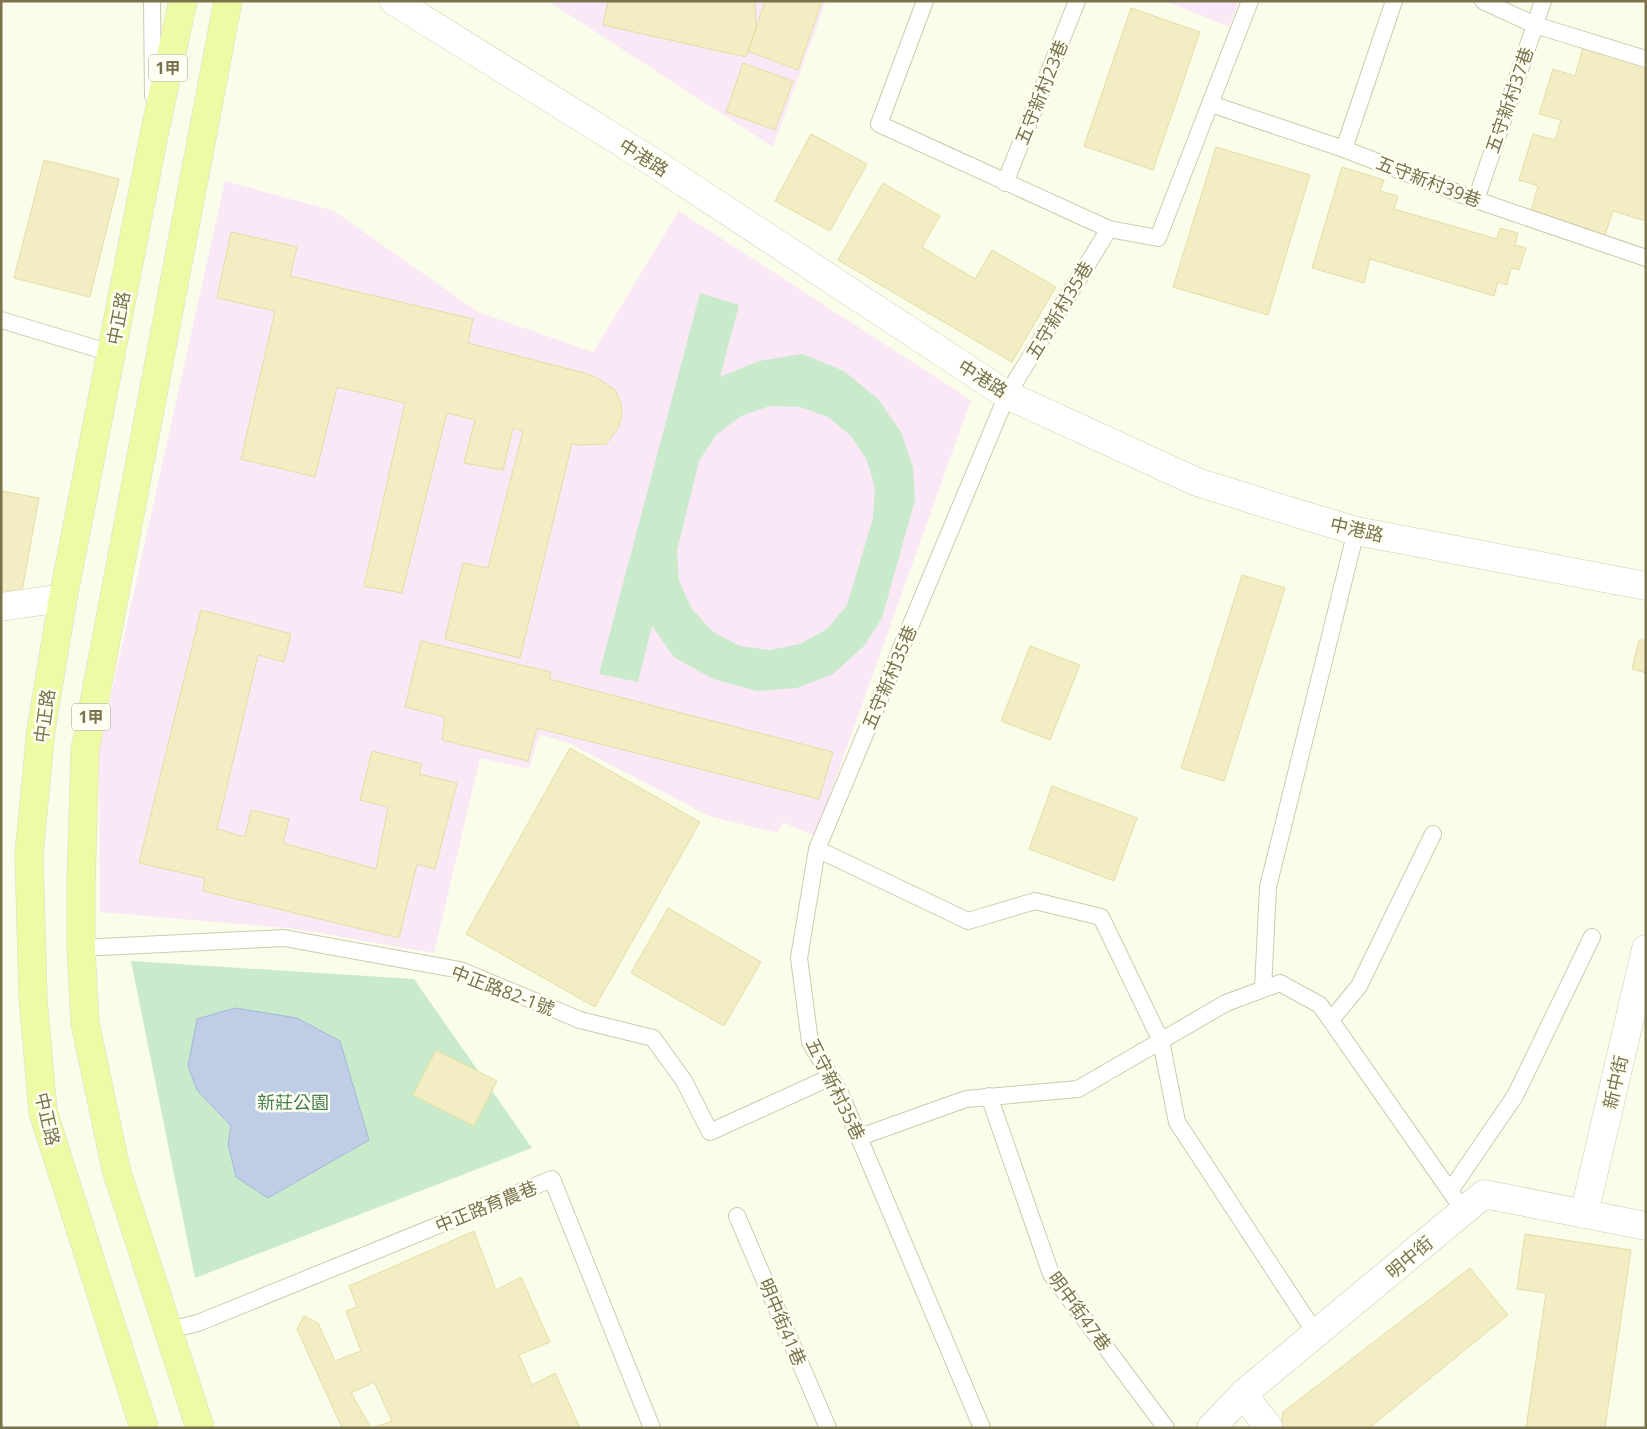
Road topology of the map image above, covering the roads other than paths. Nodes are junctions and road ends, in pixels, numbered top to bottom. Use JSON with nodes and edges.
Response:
{"nodes":[{"id":1,"x":152,"y":1,"type":"edge"},
{"id":2,"x":183,"y":1,"type":"edge"},
{"id":3,"x":228,"y":1,"type":"edge"},
{"id":4,"x":394,"y":1,"type":"edge"},
{"id":5,"x":925,"y":1,"type":"edge"},
{"id":6,"x":1078,"y":1,"type":"edge"},
{"id":7,"x":1250,"y":1,"type":"edge"},
{"id":8,"x":1394,"y":1,"type":"edge"},
{"id":9,"x":1482,"y":1,"type":"edge"},
{"id":10,"x":1543,"y":1,"type":"edge"},
{"id":11,"x":1534,"y":25,"type":"junction"},
{"id":12,"x":1646,"y":59,"type":"edge"},
{"id":13,"x":1211,"y":104,"type":"junction"},
{"id":14,"x":154,"y":135,"type":"junction"},
{"id":15,"x":1344,"y":149,"type":"junction"},
{"id":16,"x":1005,"y":183,"type":"junction"},
{"id":17,"x":1476,"y":200,"type":"junction"},
{"id":18,"x":1109,"y":229,"type":"junction"},
{"id":19,"x":1646,"y":258,"type":"edge"},
{"id":20,"x":1,"y":320,"type":"edge"},
{"id":21,"x":111,"y":353,"type":"junction"},
{"id":22,"x":1007,"y":395,"type":"junction"},
{"id":23,"x":1356,"y":531,"type":"junction"},
{"id":24,"x":1646,"y":586,"type":"edge"},
{"id":25,"x":63,"y":598,"type":"junction"},
{"id":26,"x":1,"y":607,"type":"edge"},
{"id":27,"x":1433,"y":834,"type":"dead end"},
{"id":28,"x":817,"y":848,"type":"junction"},
{"id":29,"x":1592,"y":937,"type":"dead end"},
{"id":30,"x":81,"y":948,"type":"junction"},
{"id":31,"x":1646,"y":949,"type":"edge"},
{"id":32,"x":1262,"y":989,"type":"junction"},
{"id":33,"x":1331,"y":1020,"type":"junction"},
{"id":34,"x":1161,"y":1041,"type":"junction"},
{"id":35,"x":831,"y":1077,"type":"junction"},
{"id":36,"x":989,"y":1096,"type":"junction"},
{"id":37,"x":860,"y":1138,"type":"junction"},
{"id":38,"x":1457,"y":1201,"type":"junction"},
{"id":39,"x":1584,"y":1214,"type":"junction"},
{"id":40,"x":737,"y":1216,"type":"dead end"},
{"id":41,"x":1646,"y":1226,"type":"edge"},
{"id":42,"x":169,"y":1330,"type":"junction"},
{"id":43,"x":1316,"y":1334,"type":"junction"},
{"id":44,"x":1243,"y":1394,"type":"junction"},
{"id":45,"x":144,"y":1428,"type":"edge"},
{"id":46,"x":200,"y":1428,"type":"edge"},
{"id":47,"x":652,"y":1428,"type":"edge"},
{"id":48,"x":828,"y":1428,"type":"edge"},
{"id":49,"x":982,"y":1428,"type":"edge"},
{"id":50,"x":1166,"y":1428,"type":"edge"},
{"id":51,"x":1211,"y":1428,"type":"edge"},
{"id":52,"x":1269,"y":1428,"type":"edge"}],
"edges":[{"from":1,"to":14,"type":"lane"},
{"from":2,"to":14,"type":"main road","name":"中正路","number":"1甲"},
{"from":3,"to":30,"type":"main road","number":"1甲"},
{"from":4,"to":22,"type":"street","name":"中港路"},
{"from":5,"to":16,"type":"lane"},
{"from":6,"to":16,"type":"lane","name":"五守新村23巷"},
{"from":7,"to":13,"type":"lane"},
{"from":8,"to":15,"type":"lane"},
{"from":9,"to":11,"type":"lane"},
{"from":10,"to":11,"type":"lane","name":"五守新村37巷"},
{"from":11,"to":12,"type":"lane"},
{"from":11,"to":17,"type":"lane","name":"五守新村37巷"},
{"from":13,"to":15,"type":"lane","name":"五守新村39巷"},
{"from":13,"to":18,"type":"lane"},
{"from":14,"to":21,"type":"main road","name":"中正路","number":"1甲"},
{"from":15,"to":17,"type":"lane","name":"五守新村39巷"},
{"from":16,"to":18,"type":"lane"},
{"from":17,"to":19,"type":"lane","name":"五守新村39巷"},
{"from":18,"to":22,"type":"lane","name":"五守新村35巷"},
{"from":20,"to":21,"type":"lane"},
{"from":21,"to":25,"type":"main road","name":"中正路","number":"1甲"},
{"from":22,"to":23,"type":"street","name":"中港路"},
{"from":22,"to":28,"type":"lane","name":"五守新村35巷"},
{"from":23,"to":24,"type":"street","name":"中港路"},
{"from":23,"to":32,"type":"lane"},
{"from":25,"to":26,"type":"street"},
{"from":25,"to":45,"type":"main road","name":"中正路","number":"1甲"},
{"from":27,"to":33,"type":"lane"},
{"from":28,"to":34,"type":"lane"},
{"from":28,"to":35,"type":"lane","name":"五守新村35巷"},
{"from":29,"to":38,"type":"lane"},
{"from":30,"to":35,"type":"lane","name":"中正路82-1號"},
{"from":30,"to":42,"type":"main road","number":"1甲"},
{"from":31,"to":39,"type":"street","name":"新中街"},
{"from":32,"to":33,"type":"lane"},
{"from":32,"to":34,"type":"lane"},
{"from":33,"to":38,"type":"lane"},
{"from":34,"to":36,"type":"lane"},
{"from":34,"to":43,"type":"lane"},
{"from":35,"to":37,"type":"lane","name":"五守新村35巷"},
{"from":36,"to":37,"type":"lane"},
{"from":36,"to":50,"type":"lane","name":"明中街47巷"},
{"from":37,"to":49,"type":"lane","name":"五守新村35巷"},
{"from":38,"to":39,"type":"street","name":"明中街"},
{"from":38,"to":43,"type":"street","name":"明中街"},
{"from":39,"to":41,"type":"street","name":"明中街"},
{"from":40,"to":48,"type":"lane","name":"明中街41巷"},
{"from":42,"to":46,"type":"main road","number":"1甲"},
{"from":42,"to":47,"type":"lane","name":"中正路育農巷"},
{"from":43,"to":44,"type":"street","name":"明中街"},
{"from":44,"to":51,"type":"street","name":"明中街"},
{"from":44,"to":52,"type":"street"}]}
